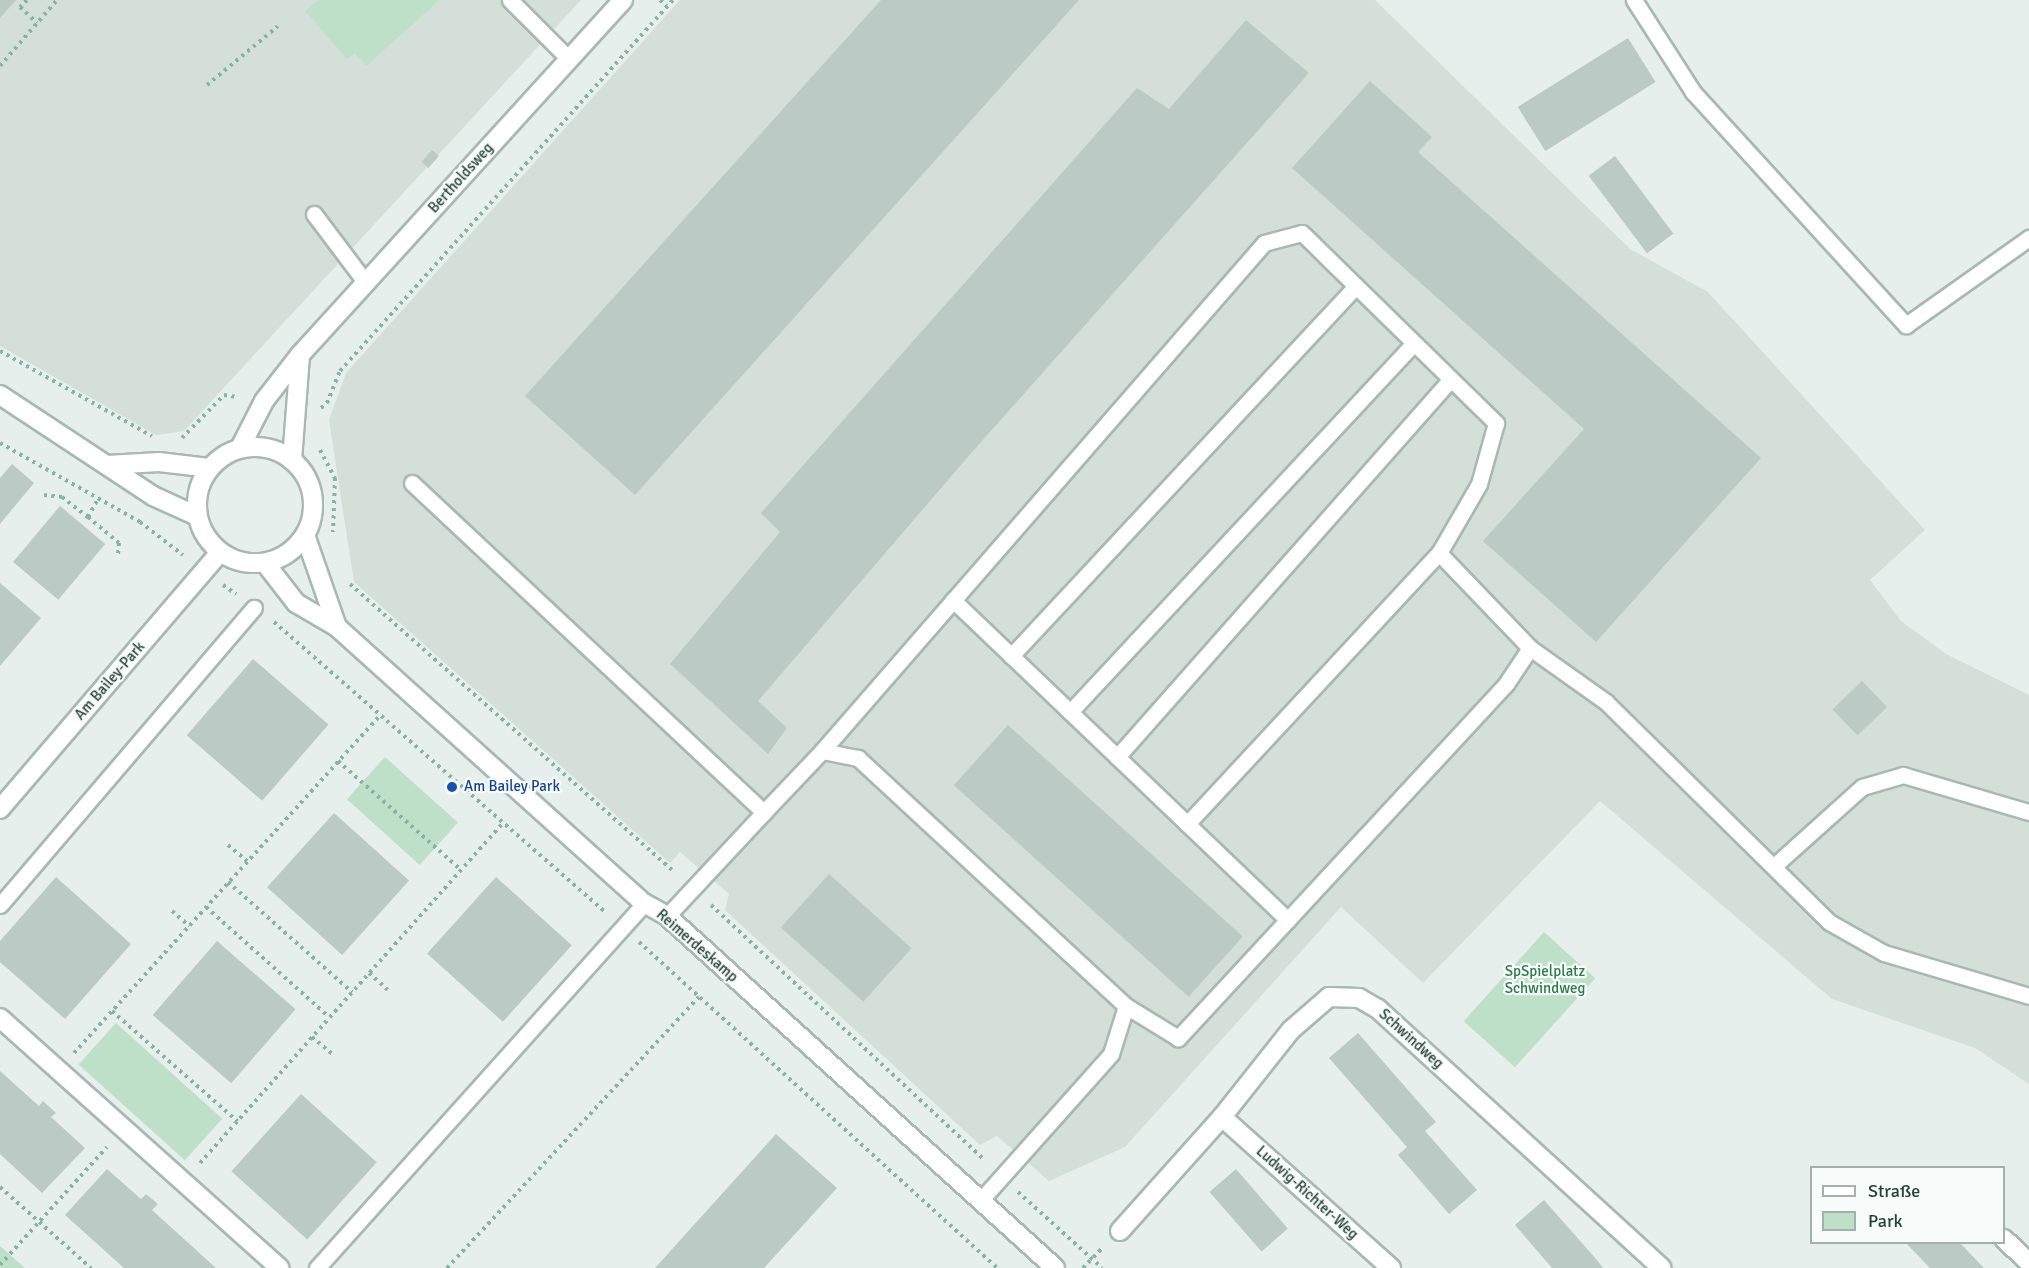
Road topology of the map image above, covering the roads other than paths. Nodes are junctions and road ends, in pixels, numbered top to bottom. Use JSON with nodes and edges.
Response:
{"nodes":[{"id":1,"x":510,"y":0,"type":"edge"},
{"id":2,"x":623,"y":0,"type":"edge"},
{"id":3,"x":1634,"y":0,"type":"edge"},
{"id":4,"x":569,"y":59,"type":"junction"},
{"id":5,"x":314,"y":214,"type":"dead end"},
{"id":6,"x":2029,"y":238,"type":"edge"},
{"id":7,"x":366,"y":282,"type":"junction"},
{"id":8,"x":1356,"y":286,"type":"junction"},
{"id":9,"x":1414,"y":343,"type":"junction"},
{"id":10,"x":300,"y":356,"type":"junction"},
{"id":11,"x":1451,"y":379,"type":"junction"},
{"id":12,"x":0,"y":395,"type":"edge"},
{"id":13,"x":240,"y":448,"type":"junction"},
{"id":14,"x":292,"y":460,"type":"junction"},
{"id":15,"x":107,"y":465,"type":"junction"},
{"id":16,"x":209,"y":468,"type":"junction"},
{"id":17,"x":412,"y":483,"type":"dead end"},
{"id":18,"x":197,"y":516,"type":"junction"},
{"id":19,"x":305,"y":535,"type":"junction"},
{"id":20,"x":220,"y":552,"type":"junction"},
{"id":21,"x":1439,"y":553,"type":"junction"},
{"id":22,"x":265,"y":563,"type":"junction"},
{"id":23,"x":953,"y":600,"type":"junction"},
{"id":24,"x":254,"y":608,"type":"road end"},
{"id":25,"x":337,"y":627,"type":"junction"},
{"id":26,"x":1530,"y":648,"type":"junction"},
{"id":27,"x":1011,"y":656,"type":"junction"},
{"id":28,"x":1070,"y":712,"type":"junction"},
{"id":29,"x":822,"y":751,"type":"junction"},
{"id":30,"x":1117,"y":757,"type":"junction"},
{"id":31,"x":0,"y":809,"type":"edge"},
{"id":32,"x":764,"y":812,"type":"junction"},
{"id":33,"x":2029,"y":812,"type":"edge"},
{"id":34,"x":1187,"y":824,"type":"junction"},
{"id":35,"x":1774,"y":866,"type":"junction"},
{"id":36,"x":644,"y":903,"type":"junction"},
{"id":37,"x":0,"y":905,"type":"edge"},
{"id":38,"x":667,"y":916,"type":"junction"},
{"id":39,"x":1288,"y":920,"type":"junction"},
{"id":40,"x":2029,"y":996,"type":"edge"},
{"id":41,"x":1126,"y":1006,"type":"junction"},
{"id":42,"x":0,"y":1018,"type":"edge"},
{"id":43,"x":1222,"y":1117,"type":"junction"},
{"id":44,"x":980,"y":1201,"type":"junction"},
{"id":45,"x":1120,"y":1231,"type":"dead end"},
{"id":46,"x":2005,"y":1240,"type":"edge"},
{"id":47,"x":2029,"y":1263,"type":"edge"},
{"id":48,"x":280,"y":1268,"type":"edge"},
{"id":49,"x":317,"y":1268,"type":"edge"},
{"id":50,"x":1055,"y":1268,"type":"edge"},
{"id":51,"x":1391,"y":1268,"type":"edge"},
{"id":52,"x":1662,"y":1268,"type":"edge"}],
"edges":[{"from":1,"to":4,"type":"lane"},
{"from":2,"to":4,"type":"street","name":"Bertholdsweg"},
{"from":3,"to":6,"type":"lane"},
{"from":4,"to":7,"type":"street","name":"Bertholdsweg"},
{"from":5,"to":7,"type":"lane"},
{"from":7,"to":10,"type":"street","name":"Bertholdsweg"},
{"from":8,"to":9,"type":"lane"},
{"from":8,"to":23,"type":"lane"},
{"from":8,"to":27,"type":"lane"},
{"from":9,"to":11,"type":"lane"},
{"from":9,"to":28,"type":"lane"},
{"from":10,"to":13,"type":"street","name":"Bertholdsweg"},
{"from":10,"to":14,"type":"street"},
{"from":11,"to":21,"type":"lane"},
{"from":11,"to":30,"type":"lane"},
{"from":12,"to":15,"type":"street"},
{"from":13,"to":14,"type":"street"},
{"from":13,"to":16,"type":"street"},
{"from":14,"to":19,"type":"street"},
{"from":15,"to":16,"type":"street"},
{"from":15,"to":18,"type":"street"},
{"from":16,"to":18,"type":"street"},
{"from":17,"to":32,"type":"lane"},
{"from":18,"to":20,"type":"street"},
{"from":19,"to":22,"type":"street"},
{"from":19,"to":25,"type":"street","name":"Reimerdeskamp"},
{"from":20,"to":22,"type":"street"},
{"from":20,"to":31,"type":"street","name":"Am Bailey-Park"},
{"from":21,"to":26,"type":"lane"},
{"from":21,"to":34,"type":"lane"},
{"from":22,"to":25,"type":"street","name":"Reimerdeskamp"},
{"from":23,"to":27,"type":"lane"},
{"from":23,"to":29,"type":"lane"},
{"from":24,"to":37,"type":"lane"},
{"from":25,"to":36,"type":"street","name":"Reimerdeskamp"},
{"from":26,"to":35,"type":"lane"},
{"from":26,"to":39,"type":"lane"},
{"from":27,"to":28,"type":"lane"},
{"from":28,"to":30,"type":"lane"},
{"from":29,"to":32,"type":"lane"},
{"from":29,"to":41,"type":"lane"},
{"from":30,"to":34,"type":"lane"},
{"from":32,"to":38,"type":"lane"},
{"from":33,"to":35,"type":"lane"},
{"from":34,"to":39,"type":"lane"},
{"from":35,"to":40,"type":"lane"},
{"from":36,"to":38,"type":"street","name":"Reimerdeskamp"},
{"from":36,"to":49,"type":"lane"},
{"from":38,"to":44,"type":"street","name":"Reimerdeskamp"},
{"from":39,"to":41,"type":"lane"},
{"from":41,"to":44,"type":"lane"},
{"from":42,"to":48,"type":"street"},
{"from":43,"to":45,"type":"street","name":"Schwindweg"},
{"from":43,"to":51,"type":"street","name":"Ludwig-Richter-Weg"},
{"from":43,"to":52,"type":"street","name":"Schwindweg"},
{"from":44,"to":50,"type":"street","name":"Reimerdeskamp"},
{"from":46,"to":47,"type":"street"}]}
